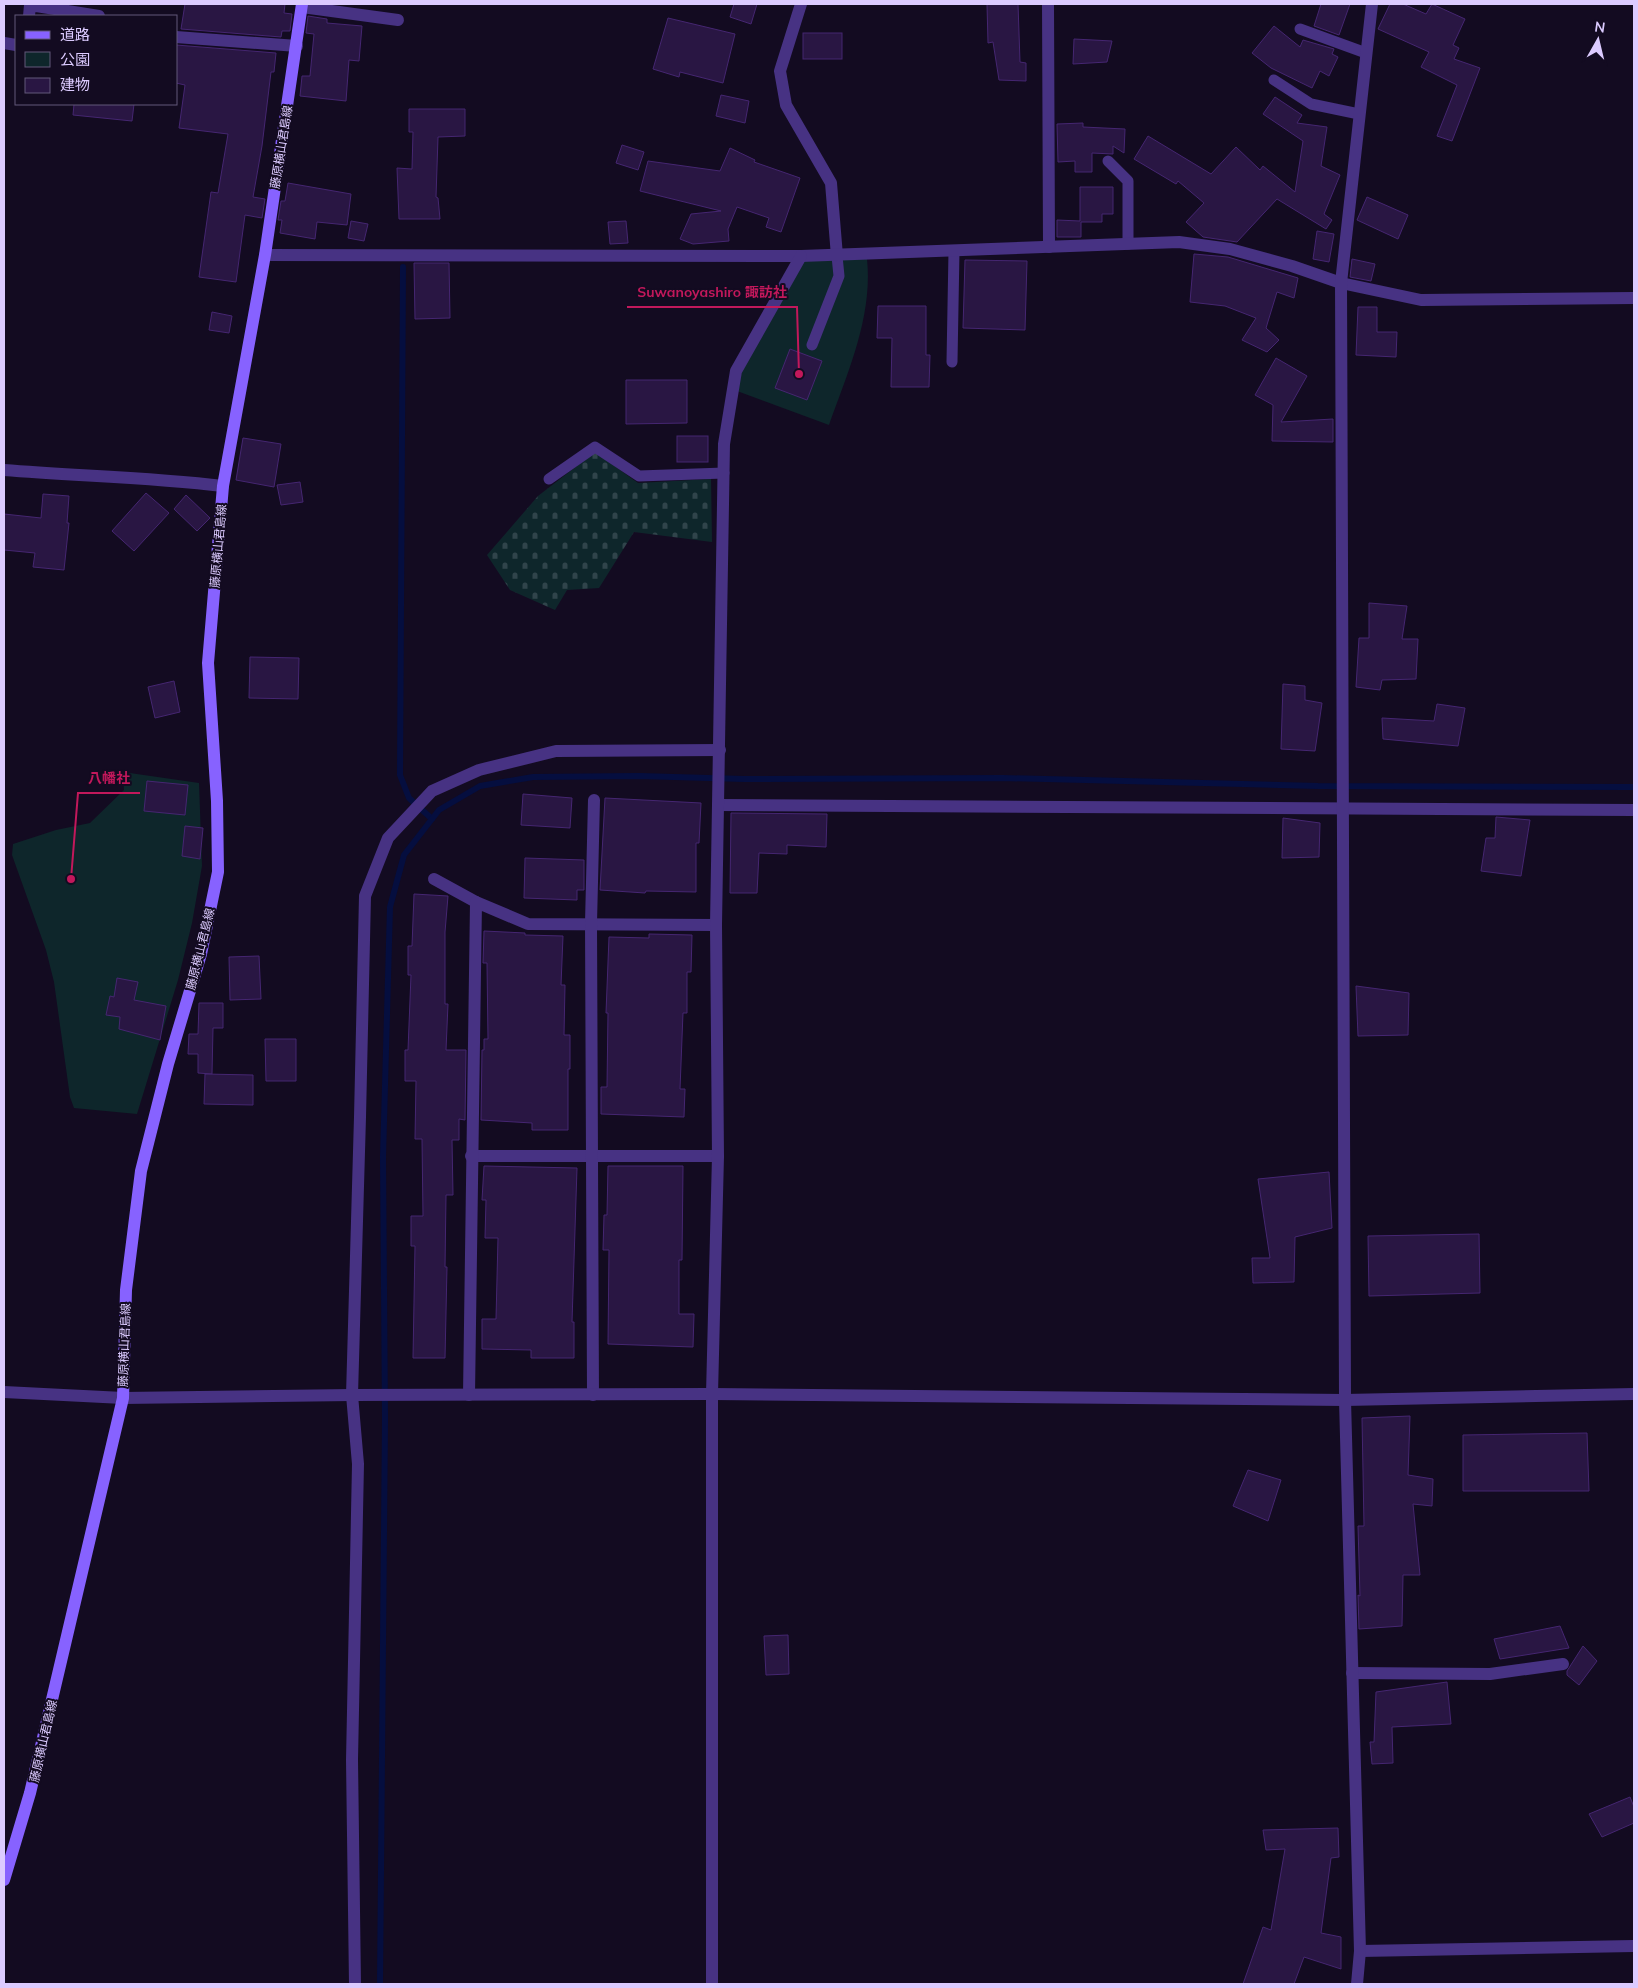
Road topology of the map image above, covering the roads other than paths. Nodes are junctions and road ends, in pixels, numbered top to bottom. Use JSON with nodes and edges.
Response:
{"nodes":[{"id":1,"x":801,"y":4,"type":"edge"},
{"id":2,"x":1048,"y":4,"type":"edge"},
{"id":3,"x":1372,"y":4,"type":"edge"},
{"id":4,"x":302,"y":5,"type":"edge"},
{"id":5,"x":29,"y":15,"type":"edge"},
{"id":6,"x":93,"y":15,"type":"edge"},
{"id":7,"x":398,"y":20,"type":"dead end"},
{"id":8,"x":1300,"y":29,"type":"dead end"},
{"id":9,"x":178,"y":37,"type":"edge"},
{"id":10,"x":297,"y":46,"type":"junction"},
{"id":11,"x":1366,"y":54,"type":"junction"},
{"id":12,"x":1274,"y":80,"type":"dead end"},
{"id":13,"x":1359,"y":114,"type":"junction"},
{"id":14,"x":1108,"y":161,"type":"dead end"},
{"id":15,"x":1128,"y":244,"type":"junction"},
{"id":16,"x":1049,"y":247,"type":"junction"},
{"id":17,"x":954,"y":251,"type":"junction"},
{"id":18,"x":265,"y":255,"type":"junction"},
{"id":19,"x":800,"y":256,"type":"junction"},
{"id":20,"x":837,"y":256,"type":"junction"},
{"id":21,"x":1341,"y":283,"type":"junction"},
{"id":22,"x":1634,"y":298,"type":"edge"},
{"id":23,"x":812,"y":345,"type":"dead end"},
{"id":24,"x":952,"y":362,"type":"dead end"},
{"id":25,"x":4,"y":470,"type":"edge"},
{"id":26,"x":724,"y":473,"type":"junction"},
{"id":27,"x":549,"y":479,"type":"dead end"},
{"id":28,"x":223,"y":486,"type":"junction"},
{"id":29,"x":720,"y":750,"type":"junction"},
{"id":30,"x":719,"y":799,"type":"junction"},
{"id":31,"x":594,"y":800,"type":"dead end"},
{"id":32,"x":1344,"y":809,"type":"junction"},
{"id":33,"x":1634,"y":810,"type":"edge"},
{"id":34,"x":434,"y":880,"type":"dead end"},
{"id":35,"x":476,"y":902,"type":"junction"},
{"id":36,"x":591,"y":923,"type":"junction"},
{"id":37,"x":716,"y":925,"type":"junction"},
{"id":38,"x":471,"y":1156,"type":"junction"},
{"id":39,"x":591,"y":1156,"type":"junction"},
{"id":40,"x":718,"y":1156,"type":"junction"},
{"id":41,"x":4,"y":1392,"type":"edge"},
{"id":42,"x":712,"y":1394,"type":"junction"},
{"id":43,"x":1634,"y":1394,"type":"edge"},
{"id":44,"x":352,"y":1395,"type":"junction"},
{"id":45,"x":469,"y":1395,"type":"junction"},
{"id":46,"x":593,"y":1395,"type":"junction"},
{"id":47,"x":123,"y":1398,"type":"junction"},
{"id":48,"x":1345,"y":1400,"type":"junction"},
{"id":49,"x":1563,"y":1664,"type":"dead end"},
{"id":50,"x":1352,"y":1673,"type":"junction"},
{"id":51,"x":4,"y":1880,"type":"edge"},
{"id":52,"x":1634,"y":1946,"type":"edge"},
{"id":53,"x":1360,"y":1951,"type":"junction"},
{"id":54,"x":355,"y":1984,"type":"edge"},
{"id":55,"x":712,"y":1984,"type":"edge"},
{"id":56,"x":1357,"y":1984,"type":"edge"}],
"edges":[{"from":1,"to":20,"type":"street"},
{"from":2,"to":16,"type":"street"},
{"from":3,"to":11,"type":"street"},
{"from":4,"to":7,"type":"street"},
{"from":4,"to":10,"type":"main road","name":"藤原横山君島線"},
{"from":5,"to":6,"type":"street"},
{"from":8,"to":11,"type":"lane"},
{"from":9,"to":10,"type":"street"},
{"from":10,"to":18,"type":"main road","name":"藤原横山君島線"},
{"from":11,"to":13,"type":"street"},
{"from":12,"to":13,"type":"lane"},
{"from":13,"to":21,"type":"street"},
{"from":14,"to":15,"type":"lane"},
{"from":15,"to":16,"type":"street"},
{"from":15,"to":21,"type":"street"},
{"from":16,"to":17,"type":"street"},
{"from":17,"to":20,"type":"street"},
{"from":17,"to":24,"type":"lane"},
{"from":18,"to":19,"type":"street"},
{"from":18,"to":28,"type":"main road","name":"藤原横山君島線"},
{"from":19,"to":20,"type":"street"},
{"from":19,"to":26,"type":"street"},
{"from":20,"to":23,"type":"lane"},
{"from":21,"to":22,"type":"street"},
{"from":21,"to":32,"type":"street"},
{"from":25,"to":28,"type":"street"},
{"from":26,"to":27,"type":"lane"},
{"from":26,"to":29,"type":"street"},
{"from":28,"to":47,"type":"main road","name":"藤原横山君島線"},
{"from":29,"to":30,"type":"street"},
{"from":29,"to":44,"type":"street"},
{"from":30,"to":32,"type":"street"},
{"from":30,"to":37,"type":"street"},
{"from":31,"to":36,"type":"street"},
{"from":32,"to":33,"type":"street"},
{"from":32,"to":48,"type":"street"},
{"from":34,"to":35,"type":"street"},
{"from":35,"to":36,"type":"street"},
{"from":35,"to":38,"type":"street"},
{"from":36,"to":37,"type":"street"},
{"from":36,"to":39,"type":"street"},
{"from":37,"to":40,"type":"street"},
{"from":38,"to":39,"type":"street"},
{"from":38,"to":45,"type":"street"},
{"from":39,"to":40,"type":"street"},
{"from":39,"to":46,"type":"street"},
{"from":40,"to":42,"type":"street"},
{"from":41,"to":47,"type":"street"},
{"from":42,"to":46,"type":"street"},
{"from":42,"to":48,"type":"street"},
{"from":42,"to":55,"type":"street"},
{"from":43,"to":48,"type":"street"},
{"from":44,"to":45,"type":"street"},
{"from":44,"to":47,"type":"street"},
{"from":44,"to":54,"type":"street"},
{"from":45,"to":46,"type":"street"},
{"from":47,"to":51,"type":"main road","name":"藤原横山君島線"},
{"from":48,"to":50,"type":"street"},
{"from":49,"to":50,"type":"street"},
{"from":50,"to":53,"type":"street"},
{"from":52,"to":53,"type":"street"},
{"from":53,"to":56,"type":"street"}]}
